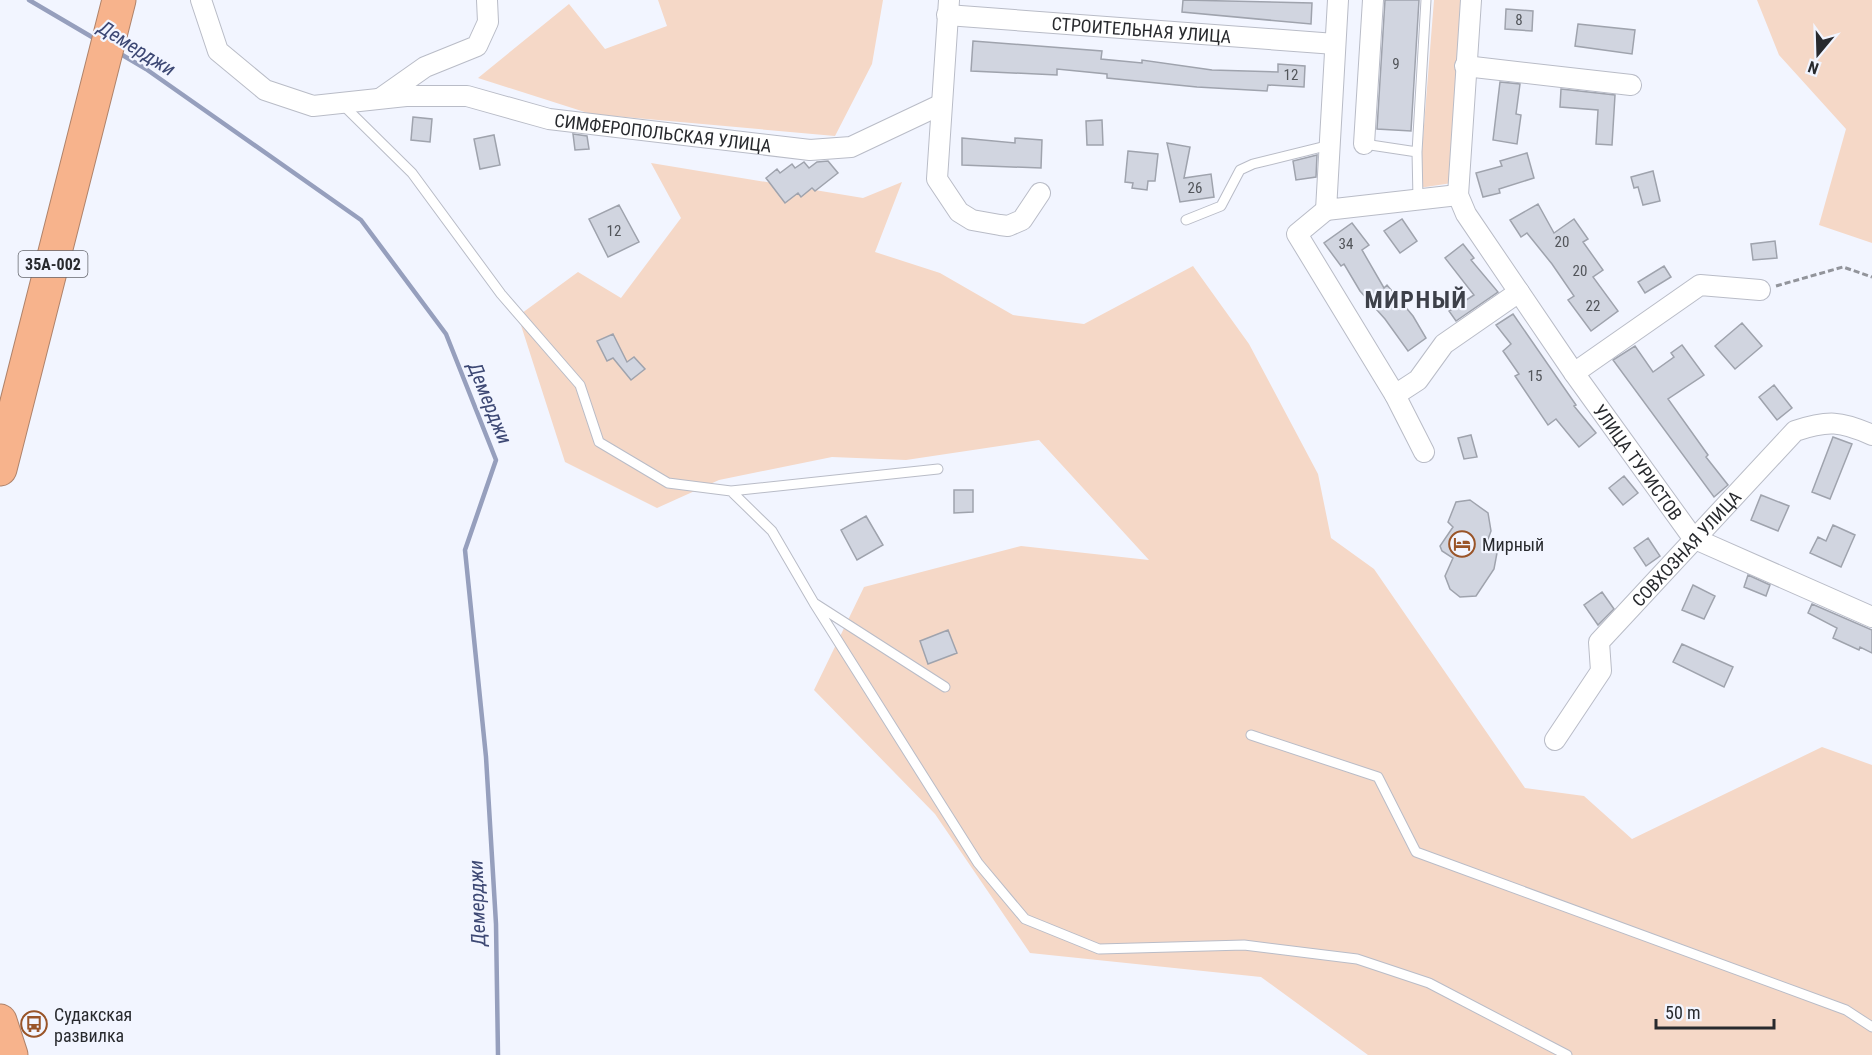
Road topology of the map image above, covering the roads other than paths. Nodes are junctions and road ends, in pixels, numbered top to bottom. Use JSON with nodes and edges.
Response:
{"nodes":[{"id":1,"x":119,"y":0,"type":"edge"},
{"id":2,"x":201,"y":0,"type":"edge"},
{"id":3,"x":487,"y":0,"type":"edge"},
{"id":4,"x":1338,"y":0,"type":"edge"},
{"id":5,"x":1373,"y":0,"type":"edge"},
{"id":6,"x":1426,"y":0,"type":"edge"},
{"id":7,"x":1471,"y":0,"type":"edge"},
{"id":8,"x":948,"y":8,"type":"edge"},
{"id":9,"x":104,"y":34,"type":"edge"},
{"id":10,"x":1335,"y":46,"type":"junction"},
{"id":11,"x":1465,"y":66,"type":"junction"},
{"id":12,"x":1631,"y":85,"type":"dead end"},
{"id":13,"x":379,"y":99,"type":"junction"},
{"id":14,"x":341,"y":103,"type":"junction"},
{"id":15,"x":940,"y":105,"type":"junction"},
{"id":16,"x":1364,"y":144,"type":"joint"},
{"id":17,"x":1330,"y":145,"type":"junction"},
{"id":18,"x":1417,"y":152,"type":"junction"},
{"id":19,"x":1040,"y":193,"type":"dead end"},
{"id":20,"x":1458,"y":195,"type":"junction"},
{"id":21,"x":1418,"y":200,"type":"junction"},
{"id":22,"x":1326,"y":210,"type":"junction"},
{"id":23,"x":1186,"y":219,"type":"dead end"},
{"id":24,"x":1760,"y":290,"type":"road end"},
{"id":25,"x":1519,"y":292,"type":"junction"},
{"id":26,"x":1574,"y":373,"type":"junction"},
{"id":27,"x":1395,"y":395,"type":"junction"},
{"id":28,"x":0,"y":399,"type":"edge"},
{"id":29,"x":1872,"y":435,"type":"edge"},
{"id":30,"x":1424,"y":452,"type":"dead end"},
{"id":31,"x":0,"y":469,"type":"edge"},
{"id":32,"x":938,"y":469,"type":"dead end"},
{"id":33,"x":731,"y":491,"type":"junction"},
{"id":34,"x":1693,"y":538,"type":"junction"},
{"id":35,"x":814,"y":603,"type":"junction"},
{"id":36,"x":1872,"y":617,"type":"edge"},
{"id":37,"x":945,"y":687,"type":"dead end"},
{"id":38,"x":1251,"y":735,"type":"dead end"},
{"id":39,"x":1555,"y":740,"type":"dead end"},
{"id":40,"x":0,"y":1021,"type":"edge"},
{"id":41,"x":1872,"y":1027,"type":"edge"},
{"id":42,"x":11,"y":1055,"type":"edge"},
{"id":43,"x":1567,"y":1055,"type":"edge"}],
"edges":[{"from":1,"to":9,"type":"highway","number":"35А-002"},
{"from":2,"to":14,"type":"street","name":"СИМФЕРОПОЛЬСКАЯ УЛИЦА"},
{"from":3,"to":13,"type":"street","name":"СИМФЕРОПОЛЬСКАЯ УЛИЦА"},
{"from":4,"to":10,"type":"street"},
{"from":5,"to":16,"type":"street"},
{"from":6,"to":18,"type":"lane"},
{"from":7,"to":11,"type":"street","name":"УЛИЦА ТУРИСТОВ"},
{"from":8,"to":10,"type":"street","name":"СТРОИТЕЛЬНАЯ УЛИЦА"},
{"from":8,"to":15,"type":"street"},
{"from":9,"to":28,"type":"highway","number":"35А-002"},
{"from":9,"to":31,"type":"highway","number":"35А-002"},
{"from":10,"to":17,"type":"street"},
{"from":11,"to":12,"type":"street"},
{"from":11,"to":20,"type":"street","name":"УЛИЦА ТУРИСТОВ"},
{"from":13,"to":14,"type":"street","name":"СИМФЕРОПОЛЬСКАЯ УЛИЦА"},
{"from":13,"to":15,"type":"street","name":"СИМФЕРОПОЛЬСКАЯ УЛИЦА"},
{"from":14,"to":33,"type":"lane"},
{"from":15,"to":19,"type":"street"},
{"from":16,"to":18,"type":"lane"},
{"from":17,"to":22,"type":"street"},
{"from":17,"to":23,"type":"lane"},
{"from":18,"to":21,"type":"lane"},
{"from":20,"to":21,"type":"street"},
{"from":20,"to":25,"type":"street","name":"УЛИЦА ТУРИСТОВ"},
{"from":21,"to":22,"type":"street"},
{"from":22,"to":27,"type":"street"},
{"from":24,"to":26,"type":"street"},
{"from":25,"to":26,"type":"street","name":"УЛИЦА ТУРИСТОВ"},
{"from":25,"to":27,"type":"street"},
{"from":26,"to":34,"type":"street","name":"УЛИЦА ТУРИСТОВ"},
{"from":27,"to":30,"type":"street"},
{"from":29,"to":34,"type":"street","name":"СОВХОЗНАЯ УЛИЦА"},
{"from":32,"to":33,"type":"lane"},
{"from":33,"to":35,"type":"lane"},
{"from":34,"to":36,"type":"street","name":"УЛИЦА ТУРИСТОВ"},
{"from":34,"to":39,"type":"street","name":"СОВХОЗНАЯ УЛИЦА"},
{"from":35,"to":37,"type":"lane"},
{"from":35,"to":43,"type":"lane"},
{"from":38,"to":41,"type":"lane"},
{"from":40,"to":42,"type":"highway"}]}
